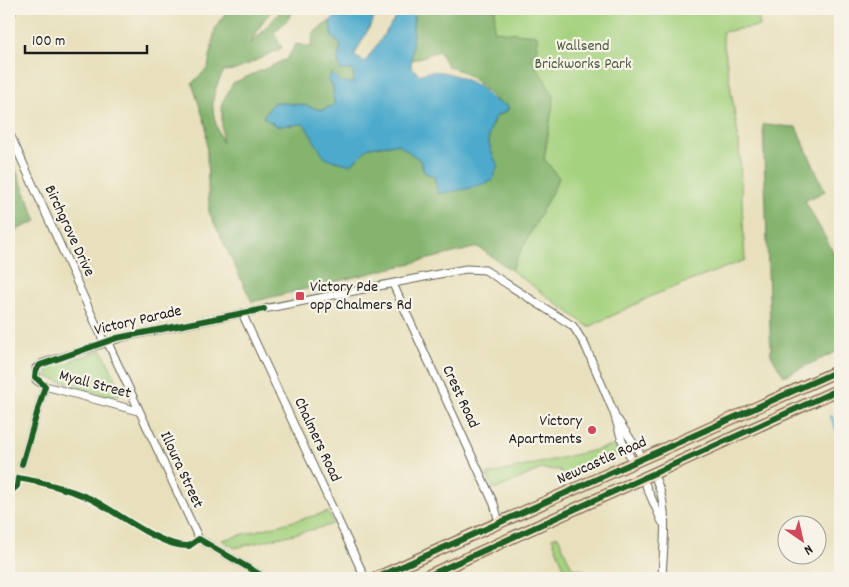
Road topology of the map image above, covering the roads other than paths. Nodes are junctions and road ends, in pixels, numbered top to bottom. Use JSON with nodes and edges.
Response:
{"nodes":[{"id":1,"x":13,"y":9,"type":"edge"},
{"id":2,"x":9,"y":20,"type":"edge"},
{"id":3,"x":9,"y":132,"type":"edge"},
{"id":4,"x":393,"y":284,"type":"junction"},
{"id":5,"x":242,"y":313,"type":"junction"},
{"id":6,"x":106,"y":342,"type":"junction"},
{"id":7,"x":840,"y":370,"type":"edge"},
{"id":8,"x":45,"y":386,"type":"junction"},
{"id":9,"x":840,"y":389,"type":"edge"},
{"id":10,"x":138,"y":411,"type":"junction"},
{"id":11,"x":614,"y":413,"type":"junction"},
{"id":12,"x":638,"y":460,"type":"junction"},
{"id":13,"x":22,"y":464,"type":"dead end"},
{"id":14,"x":648,"y":476,"type":"junction"},
{"id":15,"x":500,"y":522,"type":"junction"},
{"id":16,"x":663,"y":532,"type":"junction"},
{"id":17,"x":442,"y":574,"type":"edge"},
{"id":18,"x":266,"y":578,"type":"edge"},
{"id":19,"x":365,"y":578,"type":"edge"},
{"id":20,"x":376,"y":578,"type":"edge"},
{"id":21,"x":423,"y":578,"type":"edge"},
{"id":22,"x":662,"y":578,"type":"edge"}],
"edges":[{"from":1,"to":2,"type":"street"},
{"from":3,"to":6,"type":"street","name":"Birchgrove Drive"},
{"from":4,"to":5,"type":"street","name":"Victory Parade"},
{"from":4,"to":11,"type":"street","name":"Victory Parade"},
{"from":4,"to":15,"type":"street","name":"Crest Road"},
{"from":5,"to":6,"type":"street","name":"Victory Parade"},
{"from":5,"to":19,"type":"street","name":"Chalmers Road"},
{"from":6,"to":8,"type":"street","name":"Victory Parade"},
{"from":6,"to":10,"type":"street","name":"Illoura Street"},
{"from":7,"to":12,"type":"highway","name":"Newcastle Road"},
{"from":8,"to":10,"type":"street","name":"Myall Street"},
{"from":8,"to":13,"type":"street"},
{"from":9,"to":14,"type":"highway","name":"Newcastle Road"},
{"from":10,"to":18,"type":"street","name":"Illoura Street"},
{"from":11,"to":12,"type":"street","name":"Victory Parade"},
{"from":11,"to":12,"type":"street","name":"Victory Parade"},
{"from":12,"to":14,"type":"highway"},
{"from":12,"to":15,"type":"highway","name":"Newcastle Road"},
{"from":14,"to":16,"type":"street"},
{"from":14,"to":16,"type":"street"},
{"from":14,"to":17,"type":"highway","name":"Newcastle Road"},
{"from":15,"to":20,"type":"highway","name":"Newcastle Road"},
{"from":16,"to":22,"type":"street"},
{"from":17,"to":21,"type":"highway","name":"Newcastle Road"}]}
